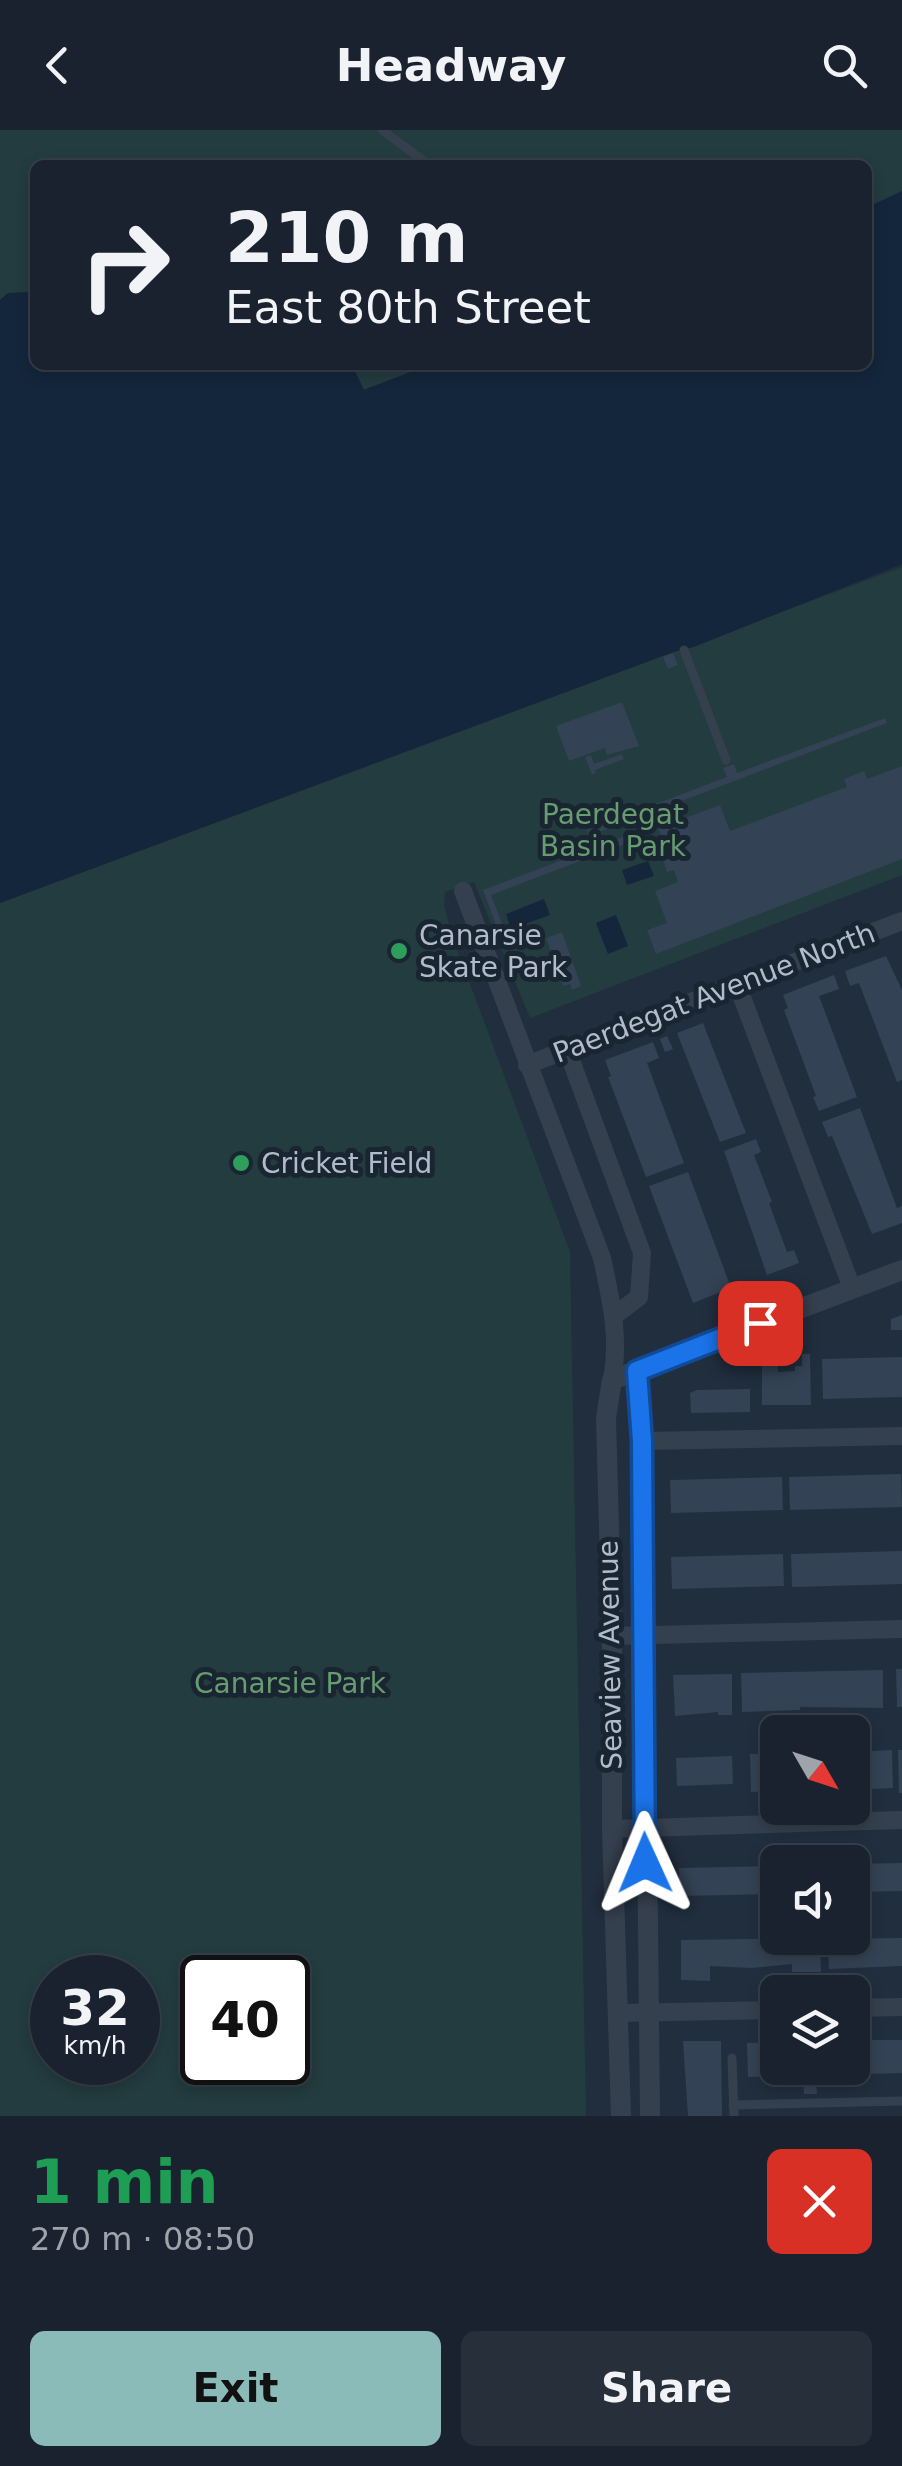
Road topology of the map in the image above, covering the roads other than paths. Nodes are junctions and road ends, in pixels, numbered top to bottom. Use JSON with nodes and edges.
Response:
{"nodes":[{"id":1,"x":382,"y":130,"type":"edge"},
{"id":2,"x":422,"y":160,"type":"edge"},
{"id":3,"x":684,"y":650,"type":"dead end"},
{"id":4,"x":726,"y":760,"type":"dead end"},
{"id":5,"x":463,"y":891,"type":"dead end"},
{"id":6,"x":902,"y":922,"type":"edge"},
{"id":7,"x":738,"y":984,"type":"junction"},
{"id":8,"x":564,"y":1050,"type":"junction"},
{"id":9,"x":526,"y":1065,"type":"junction"},
{"id":10,"x":902,"y":1270,"type":"edge"},
{"id":11,"x":852,"y":1288,"type":"junction"},
{"id":12,"x":614,"y":1316,"type":"junction"},
{"id":13,"x":637,"y":1371,"type":"junction"},
{"id":14,"x":612,"y":1380,"type":"junction"},
{"id":15,"x":902,"y":1436,"type":"edge"},
{"id":16,"x":642,"y":1441,"type":"junction"},
{"id":17,"x":902,"y":1629,"type":"edge"},
{"id":18,"x":644,"y":1635,"type":"junction"},
{"id":19,"x":612,"y":1636,"type":"junction"},
{"id":20,"x":902,"y":1820,"type":"edge"},
{"id":21,"x":644,"y":1826,"type":"junction"},
{"id":22,"x":612,"y":1829,"type":"junction"},
{"id":23,"x":902,"y":2007,"type":"edge"},
{"id":24,"x":870,"y":2008,"type":"edge"},
{"id":25,"x":760,"y":2010,"type":"edge"},
{"id":26,"x":648,"y":2012,"type":"junction"},
{"id":27,"x":619,"y":2013,"type":"junction"},
{"id":28,"x":732,"y":2058,"type":"dead end"},
{"id":29,"x":902,"y":2101,"type":"edge"},
{"id":30,"x":733,"y":2110,"type":"edge"},
{"id":31,"x":621,"y":2116,"type":"edge"},
{"id":32,"x":650,"y":2116,"type":"edge"}],
"edges":[{"from":1,"to":2,"type":"lane"},
{"from":3,"to":4,"type":"lane"},
{"from":5,"to":9,"type":"street","name":"Seaview Avenue"},
{"from":6,"to":7,"type":"street","name":"Paerdegat Avenue North"},
{"from":7,"to":8,"type":"street","name":"Paerdegat Avenue North"},
{"from":7,"to":11,"type":"street"},
{"from":8,"to":9,"type":"street","name":"Paerdegat Avenue North"},
{"from":8,"to":12,"type":"street"},
{"from":9,"to":12,"type":"street","name":"Seaview Avenue"},
{"from":10,"to":11,"type":"street"},
{"from":11,"to":13,"type":"street"},
{"from":12,"to":14,"type":"street","name":"Seaview Avenue"},
{"from":13,"to":14,"type":"street"},
{"from":13,"to":16,"type":"street","name":"Seaview Avenue"},
{"from":14,"to":19,"type":"street","name":"Seaview Avenue"},
{"from":15,"to":16,"type":"street"},
{"from":16,"to":18,"type":"street","name":"Seaview Avenue"},
{"from":17,"to":18,"type":"street"},
{"from":18,"to":19,"type":"street"},
{"from":18,"to":21,"type":"street","name":"Seaview Avenue"},
{"from":19,"to":22,"type":"street","name":"Seaview Avenue"},
{"from":20,"to":21,"type":"street"},
{"from":21,"to":22,"type":"street"},
{"from":21,"to":26,"type":"street","name":"Seaview Avenue"},
{"from":22,"to":27,"type":"street","name":"Seaview Avenue"},
{"from":23,"to":24,"type":"street"},
{"from":25,"to":26,"type":"street"},
{"from":26,"to":27,"type":"street"},
{"from":26,"to":32,"type":"street","name":"Seaview Avenue"},
{"from":27,"to":31,"type":"street","name":"Seaview Avenue"},
{"from":28,"to":30,"type":"lane"},
{"from":29,"to":30,"type":"lane"}]}
